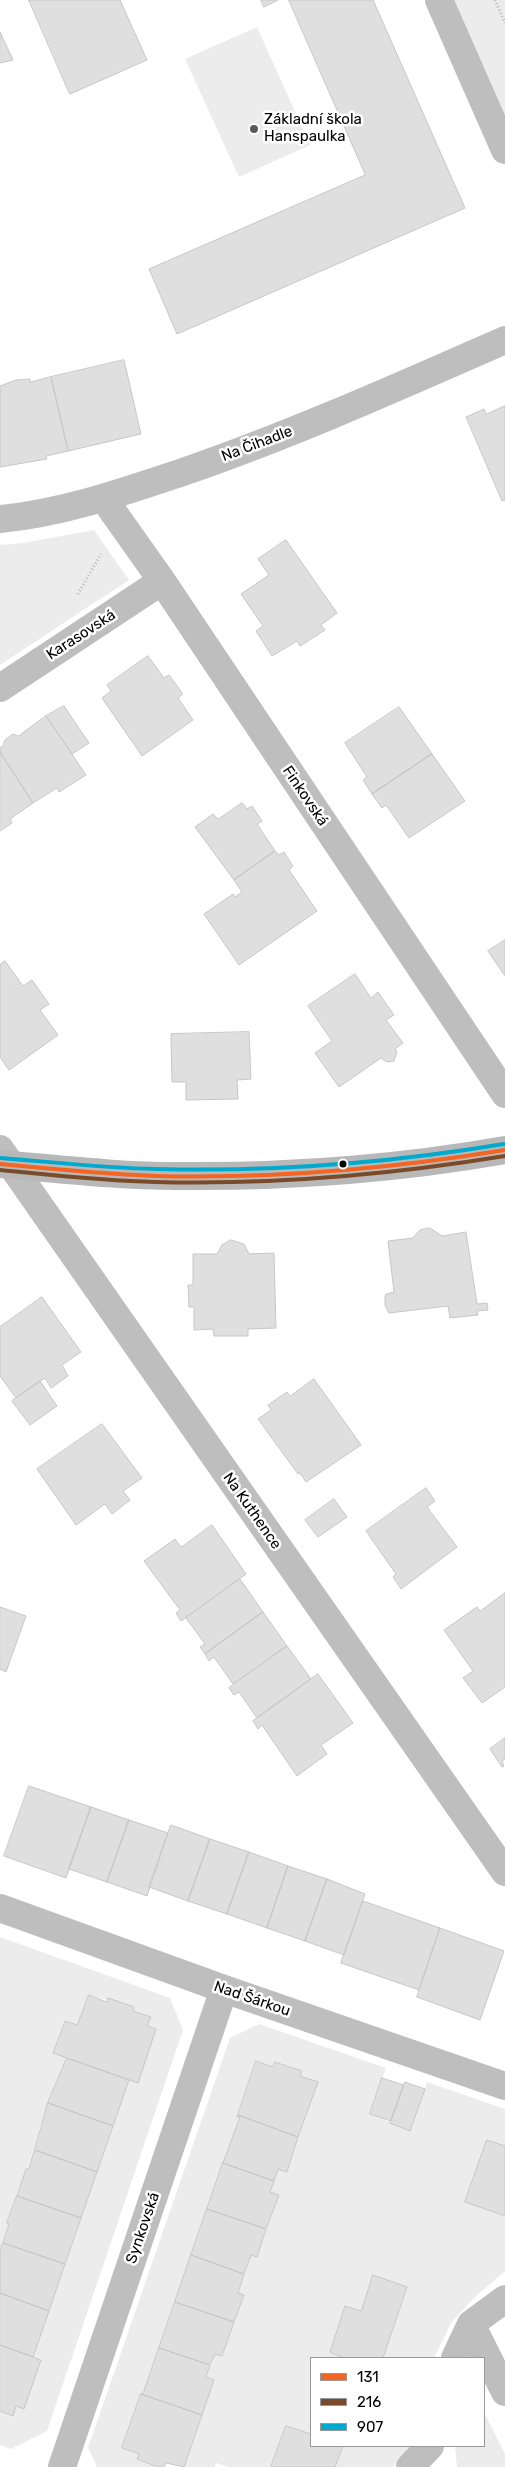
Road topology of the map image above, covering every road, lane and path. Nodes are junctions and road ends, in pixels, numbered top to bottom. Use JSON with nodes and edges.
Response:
{"nodes":[{"id":1,"x":439,"y":0,"type":"edge"},
{"id":2,"x":495,"y":0,"type":"edge"},
{"id":3,"x":505,"y":23,"type":"edge"},
{"id":4,"x":505,"y":150,"type":"edge"},
{"id":5,"x":505,"y":340,"type":"edge"},
{"id":6,"x":104,"y":499,"type":"junction"},
{"id":7,"x":0,"y":519,"type":"edge"},
{"id":8,"x":162,"y":581,"type":"junction"},
{"id":9,"x":0,"y":688,"type":"edge"},
{"id":10,"x":505,"y":1094,"type":"edge"},
{"id":11,"x":505,"y":1150,"type":"edge"},
{"id":12,"x":4,"y":1159,"type":"edge"},
{"id":13,"x":505,"y":1872,"type":"edge"},
{"id":14,"x":0,"y":1908,"type":"edge"},
{"id":15,"x":224,"y":1989,"type":"junction"},
{"id":16,"x":505,"y":2086,"type":"edge"},
{"id":17,"x":505,"y":2299,"type":"edge"},
{"id":18,"x":471,"y":2324,"type":"junction"},
{"id":19,"x":455,"y":2357,"type":"edge"},
{"id":20,"x":505,"y":2392,"type":"edge"},
{"id":21,"x":429,"y":2447,"type":"edge"},
{"id":22,"x":430,"y":2447,"type":"edge"},
{"id":23,"x":62,"y":2467,"type":"edge"},
{"id":24,"x":410,"y":2467,"type":"edge"},
{"id":25,"x":434,"y":2467,"type":"edge"}],
"edges":[{"from":1,"to":4,"type":"street"},
{"from":2,"to":3,"type":"path"},
{"from":5,"to":6,"type":"street","name":"Na Čihadle"},
{"from":6,"to":7,"type":"street","name":"Na Čihadle"},
{"from":6,"to":8,"type":"street","name":"Finkovská"},
{"from":8,"to":9,"type":"street","name":"Karasovská"},
{"from":8,"to":10,"type":"street","name":"Finkovská"},
{"from":11,"to":12,"type":"street"},
{"from":12,"to":13,"type":"street","name":"Na Kuthence"},
{"from":14,"to":15,"type":"street","name":"Nad Šárkou"},
{"from":15,"to":16,"type":"street","name":"Nad Šárkou"},
{"from":15,"to":23,"type":"street","name":"Synkovská"},
{"from":17,"to":18,"type":"street"},
{"from":18,"to":19,"type":"street"},
{"from":18,"to":20,"type":"street"},
{"from":21,"to":24,"type":"street"},
{"from":22,"to":25,"type":"street"}]}
